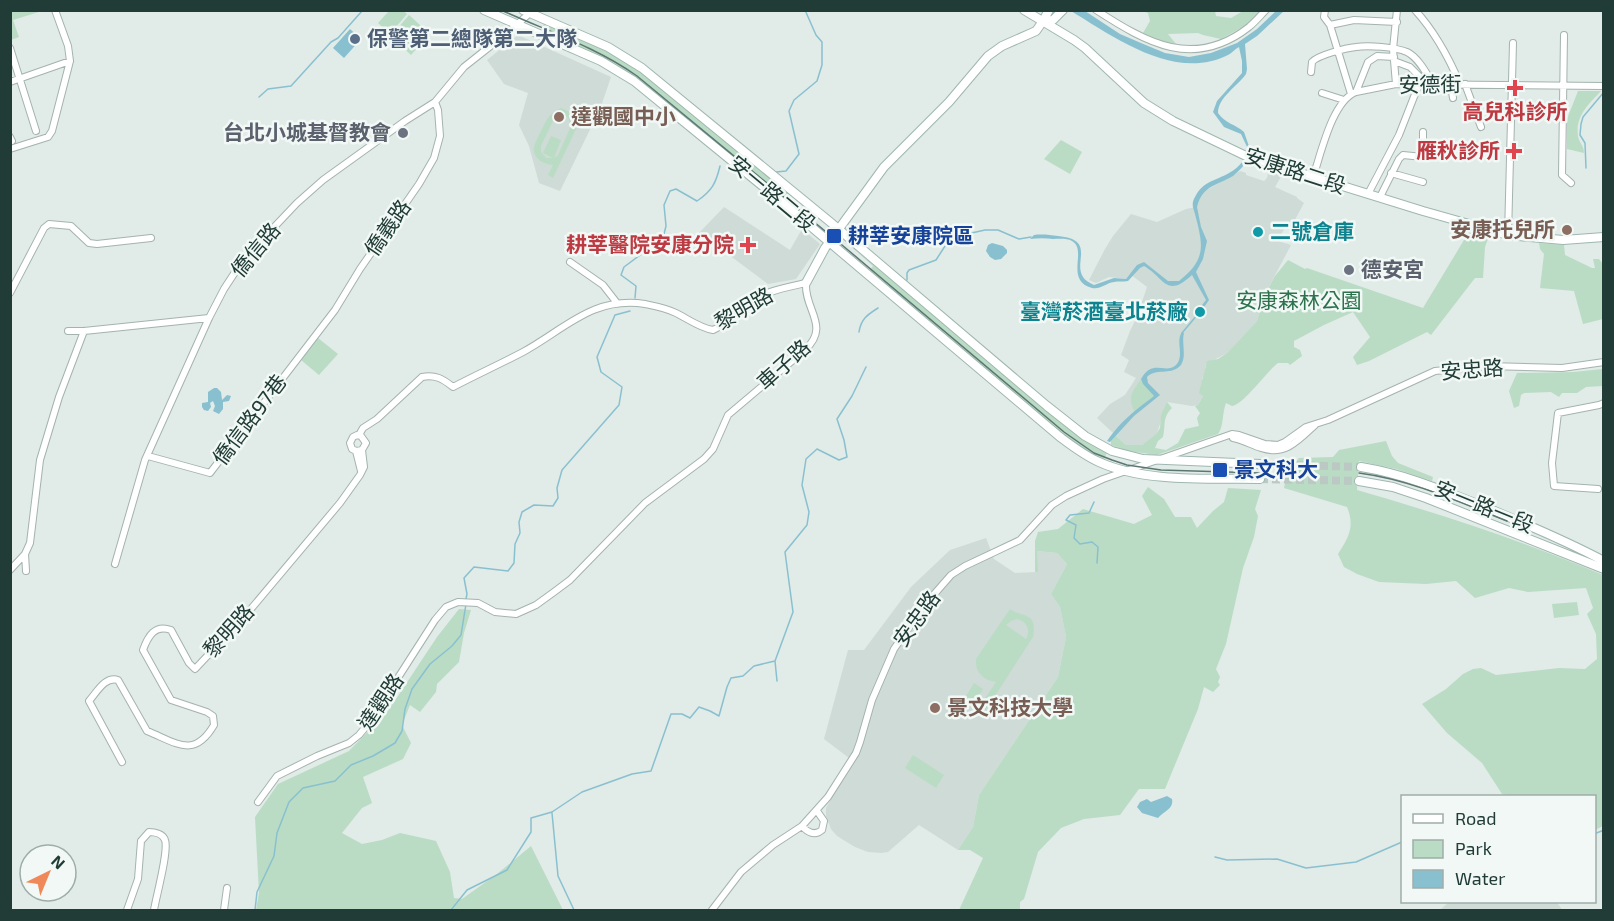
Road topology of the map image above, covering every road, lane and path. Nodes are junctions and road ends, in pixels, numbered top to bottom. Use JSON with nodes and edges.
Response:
{"nodes":[{"id":1,"x":55,"y":10,"type":"edge"},
{"id":2,"x":484,"y":10,"type":"edge"},
{"id":3,"x":1024,"y":10,"type":"edge"},
{"id":4,"x":1048,"y":10,"type":"edge"},
{"id":5,"x":1063,"y":10,"type":"edge"},
{"id":6,"x":1096,"y":10,"type":"edge"},
{"id":7,"x":1266,"y":10,"type":"edge"},
{"id":8,"x":1325,"y":10,"type":"edge"},
{"id":9,"x":1397,"y":10,"type":"edge"},
{"id":10,"x":1415,"y":10,"type":"edge"},
{"id":11,"x":529,"y":12,"type":"edge"},
{"id":12,"x":1043,"y":21,"type":"junction"},
{"id":13,"x":1397,"y":22,"type":"junction"},
{"id":14,"x":518,"y":25,"type":"junction"},
{"id":15,"x":1330,"y":25,"type":"junction"},
{"id":16,"x":1564,"y":35,"type":"dead end"},
{"id":17,"x":1513,"y":43,"type":"dead end"},
{"id":18,"x":10,"y":48,"type":"edge"},
{"id":19,"x":1393,"y":49,"type":"junction"},
{"id":20,"x":1339,"y":51,"type":"junction"},
{"id":21,"x":1394,"y":59,"type":"junction"},
{"id":22,"x":70,"y":62,"type":"junction"},
{"id":23,"x":1311,"y":72,"type":"dead end"},
{"id":24,"x":20,"y":79,"type":"junction"},
{"id":25,"x":10,"y":82,"type":"edge"},
{"id":26,"x":1396,"y":84,"type":"junction"},
{"id":27,"x":1419,"y":84,"type":"junction"},
{"id":28,"x":1430,"y":84,"type":"junction"},
{"id":29,"x":1462,"y":84,"type":"junction"},
{"id":30,"x":1512,"y":85,"type":"junction"},
{"id":31,"x":1451,"y":86,"type":"junction"},
{"id":32,"x":1564,"y":86,"type":"junction"},
{"id":33,"x":1604,"y":86,"type":"edge"},
{"id":34,"x":1322,"y":93,"type":"dead end"},
{"id":35,"x":1354,"y":93,"type":"junction"},
{"id":36,"x":1453,"y":98,"type":"dead end"},
{"id":37,"x":1344,"y":100,"type":"junction"},
{"id":38,"x":435,"y":102,"type":"junction"},
{"id":39,"x":1481,"y":127,"type":"dead end"},
{"id":40,"x":36,"y":131,"type":"dead end"},
{"id":41,"x":1423,"y":132,"type":"dead end"},
{"id":42,"x":10,"y":149,"type":"edge"},
{"id":43,"x":1391,"y":173,"type":"junction"},
{"id":44,"x":1313,"y":177,"type":"junction"},
{"id":45,"x":1423,"y":182,"type":"dead end"},
{"id":46,"x":1571,"y":183,"type":"dead end"},
{"id":47,"x":1368,"y":194,"type":"junction"},
{"id":48,"x":1380,"y":197,"type":"junction"},
{"id":49,"x":838,"y":230,"type":"junction"},
{"id":50,"x":1508,"y":235,"type":"junction"},
{"id":51,"x":1604,"y":237,"type":"edge"},
{"id":52,"x":151,"y":238,"type":"dead end"},
{"id":53,"x":830,"y":242,"type":"junction"},
{"id":54,"x":570,"y":262,"type":"dead end"},
{"id":55,"x":806,"y":283,"type":"junction"},
{"id":56,"x":10,"y":293,"type":"edge"},
{"id":57,"x":617,"y":303,"type":"junction"},
{"id":58,"x":209,"y":318,"type":"junction"},
{"id":59,"x":68,"y":331,"type":"dead end"},
{"id":60,"x":84,"y":331,"type":"junction"},
{"id":61,"x":308,"y":344,"type":"joint"},
{"id":62,"x":1604,"y":362,"type":"edge"},
{"id":63,"x":1604,"y":403,"type":"edge"},
{"id":64,"x":361,"y":436,"type":"junction"},
{"id":65,"x":359,"y":450,"type":"junction"},
{"id":66,"x":148,"y":456,"type":"junction"},
{"id":67,"x":1159,"y":460,"type":"junction"},
{"id":68,"x":1260,"y":464,"type":"tunnel mouth"},
{"id":69,"x":1360,"y":467,"type":"tunnel mouth"},
{"id":70,"x":1126,"y":472,"type":"junction"},
{"id":71,"x":1260,"y":479,"type":"tunnel mouth"},
{"id":72,"x":1359,"y":482,"type":"tunnel mouth"},
{"id":73,"x":1598,"y":489,"type":"dead end"},
{"id":74,"x":25,"y":554,"type":"junction"},
{"id":75,"x":1604,"y":561,"type":"edge"},
{"id":76,"x":115,"y":564,"type":"dead end"},
{"id":77,"x":1604,"y":569,"type":"edge"},
{"id":78,"x":10,"y":570,"type":"edge"},
{"id":79,"x":26,"y":571,"type":"dead end"},
{"id":80,"x":458,"y":602,"type":"joint"},
{"id":81,"x":122,"y":762,"type":"dead end"},
{"id":82,"x":258,"y":802,"type":"dead end"},
{"id":83,"x":817,"y":811,"type":"junction"},
{"id":84,"x":802,"y":826,"type":"junction"},
{"id":85,"x":227,"y":888,"type":"dead end"},
{"id":86,"x":127,"y":910,"type":"edge"},
{"id":87,"x":154,"y":910,"type":"edge"},
{"id":88,"x":224,"y":910,"type":"edge"},
{"id":89,"x":712,"y":910,"type":"edge"}],
"edges":[{"from":1,"to":22,"type":"street"},
{"from":2,"to":14,"type":"street","name":"安一路二段"},
{"from":3,"to":12,"type":"street","name":"安康路二段"},
{"from":4,"to":12,"type":"street"},
{"from":5,"to":12,"type":"street"},
{"from":6,"to":7,"type":"street"},
{"from":8,"to":15,"type":"street"},
{"from":9,"to":13,"type":"street"},
{"from":10,"to":29,"type":"street"},
{"from":11,"to":14,"type":"street","name":"僑信路"},
{"from":11,"to":49,"type":"street","name":"安一路二段"},
{"from":12,"to":44,"type":"street","name":"安康路二段"},
{"from":12,"to":49,"type":"street"},
{"from":13,"to":15,"type":"street"},
{"from":13,"to":19,"type":"street"},
{"from":14,"to":38,"type":"street","name":"僑信路"},
{"from":14,"to":53,"type":"street","name":"安一路二段"},
{"from":15,"to":20,"type":"street"},
{"from":16,"to":32,"type":"street"},
{"from":17,"to":30,"type":"street"},
{"from":18,"to":24,"type":"street"},
{"from":19,"to":20,"type":"street"},
{"from":19,"to":21,"type":"street"},
{"from":19,"to":28,"type":"street"},
{"from":20,"to":23,"type":"street"},
{"from":20,"to":35,"type":"street"},
{"from":21,"to":26,"type":"street"},
{"from":21,"to":28,"type":"street"},
{"from":21,"to":35,"type":"street"},
{"from":22,"to":24,"type":"street"},
{"from":22,"to":42,"type":"street"},
{"from":24,"to":25,"type":"street"},
{"from":24,"to":40,"type":"street"},
{"from":26,"to":27,"type":"street","name":"安德街"},
{"from":26,"to":35,"type":"street","name":"安德街"},
{"from":27,"to":28,"type":"street","name":"安德街"},
{"from":27,"to":47,"type":"street"},
{"from":28,"to":31,"type":"street","name":"安德街"},
{"from":29,"to":30,"type":"street","name":"安德街"},
{"from":29,"to":31,"type":"street","name":"安德街"},
{"from":29,"to":39,"type":"street"},
{"from":30,"to":32,"type":"street","name":"安德街"},
{"from":30,"to":50,"type":"street"},
{"from":31,"to":36,"type":"street"},
{"from":32,"to":33,"type":"street","name":"安德街"},
{"from":32,"to":46,"type":"street"},
{"from":34,"to":37,"type":"street"},
{"from":35,"to":37,"type":"street","name":"安德街"},
{"from":37,"to":44,"type":"street","name":"安德街"},
{"from":38,"to":58,"type":"street","name":"僑信路"},
{"from":38,"to":61,"type":"street","name":"僑義路"},
{"from":41,"to":43,"type":"street"},
{"from":43,"to":45,"type":"street"},
{"from":43,"to":48,"type":"street"},
{"from":44,"to":47,"type":"street","name":"安康路二段"},
{"from":47,"to":48,"type":"street","name":"安康路二段"},
{"from":48,"to":50,"type":"street","name":"安康路二段"},
{"from":49,"to":53,"type":"street"},
{"from":49,"to":67,"type":"street","name":"安一路二段"},
{"from":50,"to":51,"type":"street","name":"安康路二段"},
{"from":52,"to":56,"type":"street"},
{"from":53,"to":55,"type":"street"},
{"from":53,"to":70,"type":"street","name":"安一路二段"},
{"from":54,"to":57,"type":"street"},
{"from":55,"to":57,"type":"street","name":"黎明路"},
{"from":55,"to":80,"type":"street","name":"車子路"},
{"from":57,"to":64,"type":"street","name":"黎明路"},
{"from":58,"to":60,"type":"street"},
{"from":58,"to":66,"type":"street","name":"僑信路"},
{"from":59,"to":60,"type":"street"},
{"from":60,"to":74,"type":"street"},
{"from":61,"to":66,"type":"street","name":"僑信路97巷"},
{"from":62,"to":67,"type":"street","name":"安忠路"},
{"from":63,"to":73,"type":"street"},
{"from":64,"to":65,"type":"street","name":"黎明路"},
{"from":64,"to":65,"type":"street","name":"黎明路"},
{"from":65,"to":81,"type":"street","name":"黎明路"},
{"from":66,"to":76,"type":"street","name":"僑信路"},
{"from":67,"to":68,"type":"street"},
{"from":67,"to":70,"type":"street","name":"安忠路"},
{"from":69,"to":75,"type":"street","name":"安一路一段"},
{"from":70,"to":71,"type":"street"},
{"from":70,"to":83,"type":"street","name":"安忠路"},
{"from":72,"to":77,"type":"street","name":"安一路一段"},
{"from":74,"to":78,"type":"street"},
{"from":74,"to":79,"type":"street"},
{"from":80,"to":82,"type":"street","name":"達觀路"},
{"from":83,"to":84,"type":"street","name":"安忠路"},
{"from":83,"to":84,"type":"street"},
{"from":84,"to":89,"type":"street","name":"安忠路"},
{"from":85,"to":88,"type":"street"},
{"from":86,"to":87,"type":"street"}]}
